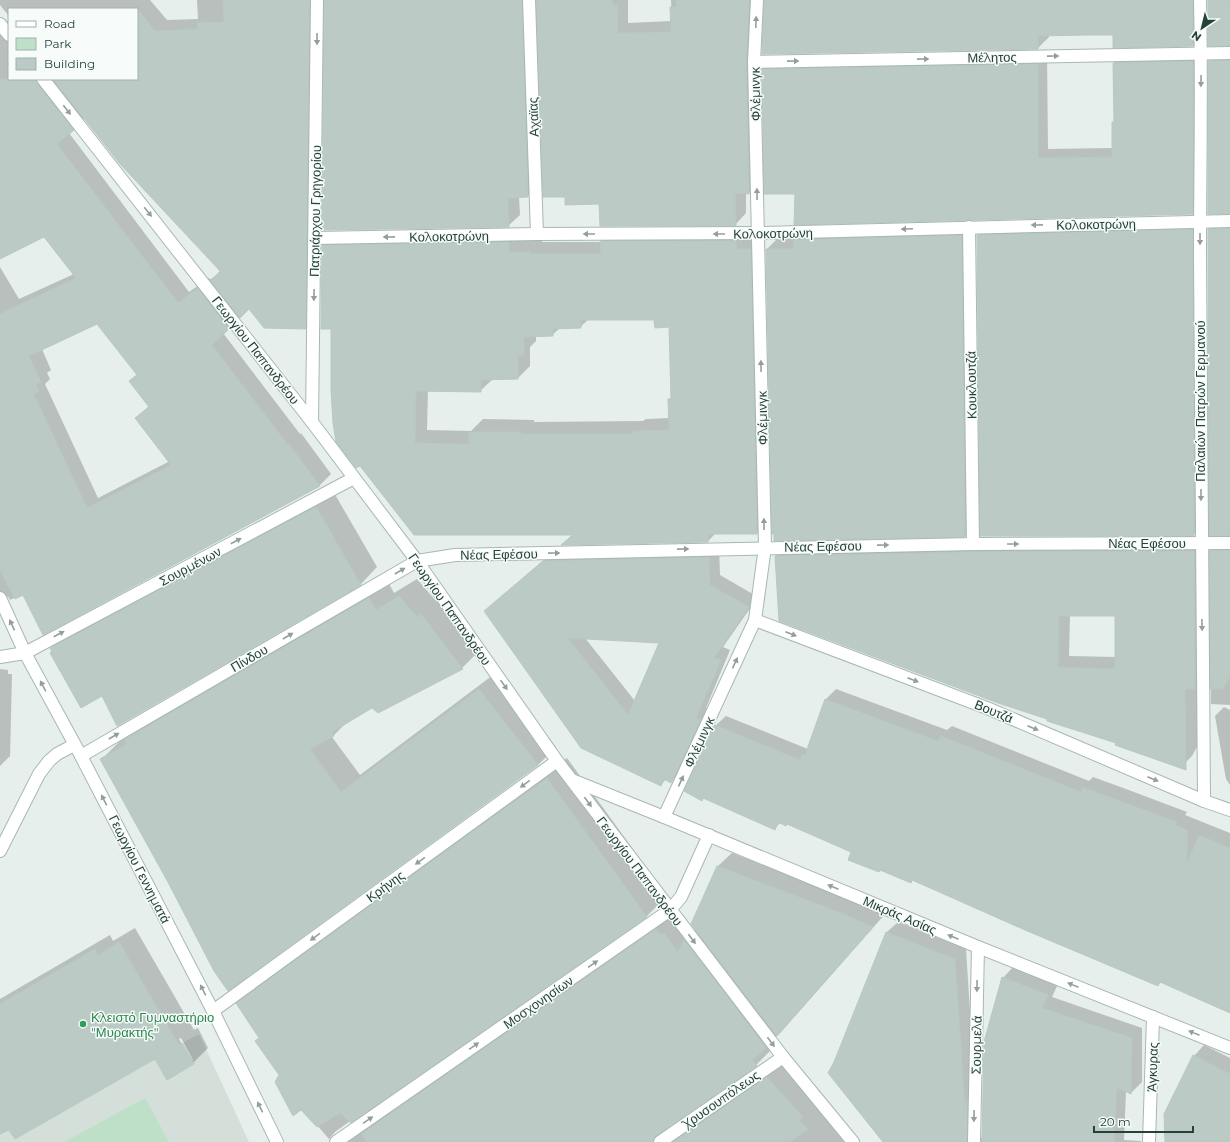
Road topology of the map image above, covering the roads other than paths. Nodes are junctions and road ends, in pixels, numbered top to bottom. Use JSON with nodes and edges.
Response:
{"nodes":[{"id":1,"x":317,"y":0,"type":"edge"},
{"id":2,"x":529,"y":0,"type":"edge"},
{"id":3,"x":757,"y":0,"type":"edge"},
{"id":4,"x":1200,"y":0,"type":"edge"},
{"id":5,"x":0,"y":24,"type":"edge"},
{"id":6,"x":8,"y":34,"type":"edge"},
{"id":7,"x":1202,"y":53,"type":"junction"},
{"id":8,"x":1230,"y":53,"type":"edge"},
{"id":9,"x":754,"y":62,"type":"junction"},
{"id":10,"x":44,"y":80,"type":"edge"},
{"id":11,"x":1200,"y":221,"type":"junction"},
{"id":12,"x":1230,"y":221,"type":"edge"},
{"id":13,"x":969,"y":227,"type":"junction"},
{"id":14,"x":758,"y":233,"type":"junction"},
{"id":15,"x":537,"y":234,"type":"junction"},
{"id":16,"x":315,"y":238,"type":"junction"},
{"id":17,"x":312,"y":422,"type":"junction"},
{"id":18,"x":354,"y":478,"type":"junction"},
{"id":19,"x":1201,"y":543,"type":"junction"},
{"id":20,"x":1230,"y":543,"type":"edge"},
{"id":21,"x":973,"y":544,"type":"junction"},
{"id":22,"x":765,"y":548,"type":"junction"},
{"id":23,"x":417,"y":561,"type":"junction"},
{"id":24,"x":0,"y":598,"type":"edge"},
{"id":25,"x":755,"y":620,"type":"junction"},
{"id":26,"x":25,"y":652,"type":"junction"},
{"id":27,"x":0,"y":657,"type":"edge"},
{"id":28,"x":74,"y":745,"type":"junction"},
{"id":29,"x":81,"y":756,"type":"junction"},
{"id":30,"x":557,"y":761,"type":"junction"},
{"id":31,"x":571,"y":780,"type":"junction"},
{"id":32,"x":1204,"y":801,"type":"junction"},
{"id":33,"x":1230,"y":810,"type":"edge"},
{"id":34,"x":664,"y":817,"type":"junction"},
{"id":35,"x":709,"y":835,"type":"junction"},
{"id":36,"x":0,"y":851,"type":"edge"},
{"id":37,"x":670,"y":910,"type":"junction"},
{"id":38,"x":978,"y":947,"type":"junction"},
{"id":39,"x":213,"y":1011,"type":"junction"},
{"id":40,"x":1153,"y":1016,"type":"junction"},
{"id":41,"x":1230,"y":1048,"type":"edge"},
{"id":42,"x":783,"y":1057,"type":"junction"},
{"id":43,"x":277,"y":1142,"type":"edge"},
{"id":44,"x":336,"y":1142,"type":"edge"},
{"id":45,"x":660,"y":1142,"type":"edge"},
{"id":46,"x":852,"y":1142,"type":"edge"},
{"id":47,"x":974,"y":1142,"type":"edge"},
{"id":48,"x":1149,"y":1142,"type":"edge"}],
"edges":[{"from":1,"to":16,"type":"street","name":"Πατριάρχου Γρηγορίου","one_way":true},
{"from":2,"to":15,"type":"street","name":"Αχαϊας"},
{"from":9,"to":3,"type":"street","name":"Φλέμινγκ","one_way":true},
{"from":4,"to":7,"type":"street","name":"Παλαιών Πατρών Γερμανού"},
{"from":5,"to":6,"type":"street"},
{"from":7,"to":8,"type":"street","name":"Μέλητος"},
{"from":9,"to":7,"type":"street","name":"Μέλητος","one_way":true},
{"from":7,"to":11,"type":"street","name":"Παλαιών Πατρών Γερμανού","one_way":true},
{"from":14,"to":9,"type":"street","name":"Φλέμινγκ","one_way":true},
{"from":10,"to":17,"type":"street","name":"Γεωργίου Παπανδρέου","one_way":true},
{"from":11,"to":12,"type":"street","name":"Κολοκοτρώνη"},
{"from":11,"to":13,"type":"street","name":"Κολοκοτρώνη","one_way":true},
{"from":11,"to":19,"type":"street","name":"Παλαιών Πατρών Γερμανού","one_way":true},
{"from":13,"to":14,"type":"street","name":"Κολοκοτρώνη","one_way":true},
{"from":13,"to":21,"type":"street","name":"Κουκλουτζά"},
{"from":14,"to":15,"type":"street","name":"Κολοκοτρώνη","one_way":true},
{"from":22,"to":14,"type":"street","name":"Φλέμινγκ","one_way":true},
{"from":15,"to":16,"type":"street","name":"Κολοκοτρώνη","one_way":true},
{"from":16,"to":17,"type":"street","name":"Πατριάρχου Γρηγορίου","one_way":true},
{"from":17,"to":18,"type":"street","name":"Γεωργίου Παπανδρέου"},
{"from":18,"to":23,"type":"street","name":"Γεωργίου Παπανδρέου"},
{"from":26,"to":18,"type":"street","name":"Σουρμένων","one_way":true},
{"from":19,"to":20,"type":"street","name":"Νέας Εφέσου"},
{"from":21,"to":19,"type":"street","name":"Νέας Εφέσου","one_way":true},
{"from":19,"to":32,"type":"street","name":"Παλαιών Πατρών Γερμανού","one_way":true},
{"from":22,"to":21,"type":"street","name":"Νέας Εφέσου","one_way":true},
{"from":23,"to":22,"type":"street","name":"Νέας Εφέσου","one_way":true},
{"from":22,"to":25,"type":"street","name":"Φλέμινγκ"},
{"from":29,"to":23,"type":"street","name":"Πίνδου","one_way":true},
{"from":23,"to":30,"type":"street","name":"Γεωργίου Παπανδρέου","one_way":true},
{"from":26,"to":24,"type":"street","name":"Γεωργίου Γεννηματά","one_way":true},
{"from":25,"to":32,"type":"street","name":"Βουτζά","one_way":true},
{"from":34,"to":25,"type":"street","name":"Φλέμινγκ","one_way":true},
{"from":26,"to":27,"type":"street","name":"Σουρμένων"},
{"from":28,"to":26,"type":"street","name":"Γεωργίου Γεννηματά","one_way":true},
{"from":28,"to":29,"type":"street","name":"Γεωργίου Γεννηματά"},
{"from":28,"to":36,"type":"street"},
{"from":39,"to":29,"type":"street","name":"Γεωργίου Γεννηματά","one_way":true},
{"from":30,"to":31,"type":"street","name":"Γεωργίου Παπανδρέου"},
{"from":30,"to":39,"type":"street","name":"Κρήνης","one_way":true},
{"from":31,"to":34,"type":"street","name":"Μικράς Ασίας"},
{"from":31,"to":37,"type":"street","name":"Γεωργίου Παπανδρέου","one_way":true},
{"from":32,"to":33,"type":"street","name":"Βουτζά"},
{"from":34,"to":35,"type":"street","name":"Μικράς Ασίας"},
{"from":35,"to":37,"type":"street","name":"Μοσχονησίων"},
{"from":38,"to":35,"type":"street","name":"Μικράς Ασίας","one_way":true},
{"from":37,"to":42,"type":"street","name":"Γεωργίου Παπανδρέου","one_way":true},
{"from":44,"to":37,"type":"street","name":"Μοσχονησίων","one_way":true},
{"from":40,"to":38,"type":"street","name":"Μικράς Ασίας","one_way":true},
{"from":38,"to":47,"type":"street","name":"Σουρμελά","one_way":true},
{"from":43,"to":39,"type":"street","name":"Γεωργίου Γεννηματά","one_way":true},
{"from":41,"to":40,"type":"street","name":"Μικράς Ασίας","one_way":true},
{"from":40,"to":48,"type":"street","name":"Άγκυρας"},
{"from":42,"to":45,"type":"street","name":"Χρυσουπόλεως"},
{"from":42,"to":46,"type":"street","name":"Γεωργίου Παπανδρέου"}]}
